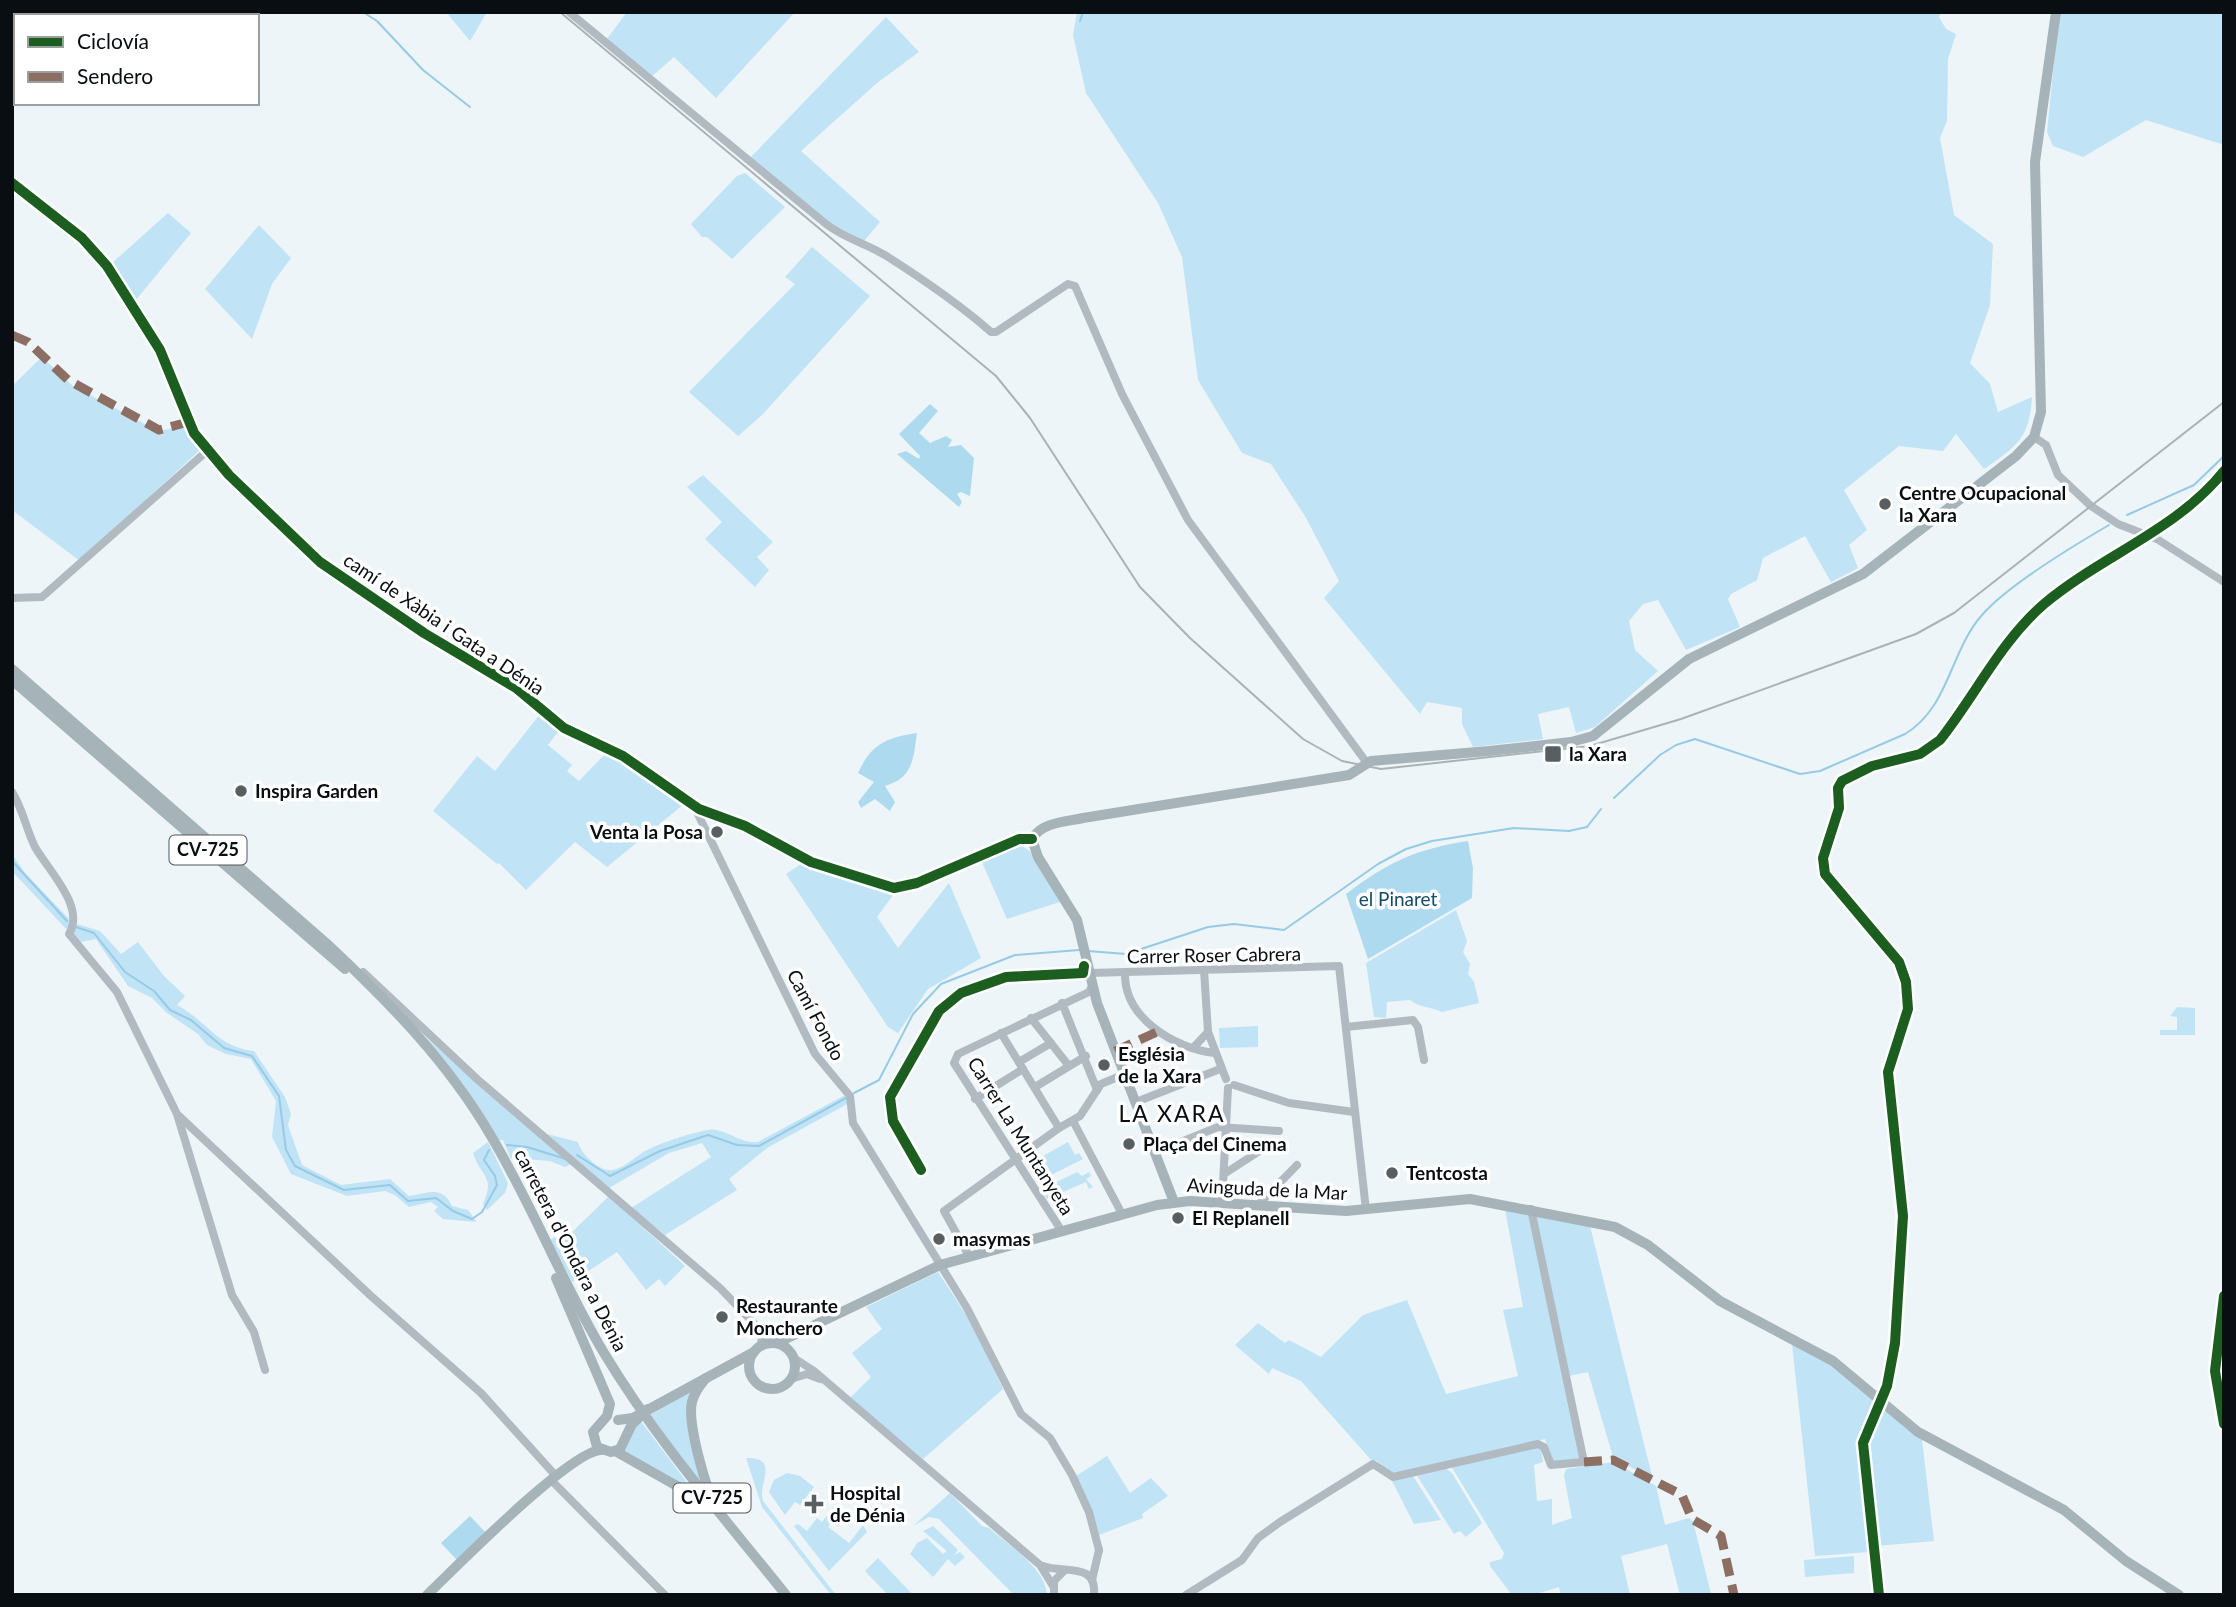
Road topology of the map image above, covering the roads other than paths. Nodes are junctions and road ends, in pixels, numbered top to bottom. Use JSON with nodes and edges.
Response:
{"nodes":[{"id":1,"x":569,"y":12,"type":"edge"},
{"id":2,"x":2056,"y":12,"type":"edge"},
{"id":3,"x":12,"y":183,"type":"edge"},
{"id":4,"x":2034,"y":437,"type":"junction"},
{"id":5,"x":207,"y":451,"type":"junction"},
{"id":6,"x":2224,"y":471,"type":"edge"},
{"id":7,"x":2149,"y":535,"type":"junction"},
{"id":8,"x":2224,"y":582,"type":"edge"},
{"id":9,"x":12,"y":598,"type":"edge"},
{"id":10,"x":12,"y":669,"type":"edge"},
{"id":11,"x":12,"y":680,"type":"edge"},
{"id":12,"x":1367,"y":762,"type":"junction"},
{"id":13,"x":12,"y":792,"type":"edge"},
{"id":14,"x":694,"y":806,"type":"junction"},
{"id":15,"x":1032,"y":839,"type":"junction"},
{"id":16,"x":326,"y":943,"type":"junction"},
{"id":17,"x":1088,"y":968,"type":"junction"},
{"id":18,"x":1204,"y":970,"type":"junction"},
{"id":19,"x":1125,"y":973,"type":"junction"},
{"id":20,"x":1091,"y":992,"type":"junction"},
{"id":21,"x":1062,"y":1003,"type":"junction"},
{"id":22,"x":1031,"y":1018,"type":"junction"},
{"id":23,"x":403,"y":1020,"type":"junction"},
{"id":24,"x":1346,"y":1027,"type":"junction"},
{"id":25,"x":1208,"y":1032,"type":"junction"},
{"id":26,"x":1001,"y":1033,"type":"junction"},
{"id":27,"x":1051,"y":1043,"type":"junction"},
{"id":28,"x":1193,"y":1048,"type":"junction"},
{"id":29,"x":1214,"y":1053,"type":"junction"},
{"id":30,"x":1086,"y":1056,"type":"junction"},
{"id":31,"x":1424,"y":1060,"type":"dead end"},
{"id":32,"x":1021,"y":1066,"type":"junction"},
{"id":33,"x":1069,"y":1066,"type":"junction"},
{"id":34,"x":1220,"y":1069,"type":"junction"},
{"id":35,"x":1125,"y":1074,"type":"junction"},
{"id":36,"x":1229,"y":1084,"type":"junction"},
{"id":37,"x":1035,"y":1087,"type":"junction"},
{"id":38,"x":1097,"y":1090,"type":"junction"},
{"id":39,"x":975,"y":1099,"type":"junction"},
{"id":40,"x":1136,"y":1102,"type":"junction"},
{"id":41,"x":1354,"y":1112,"type":"junction"},
{"id":42,"x":177,"y":1114,"type":"junction"},
{"id":43,"x":1073,"y":1121,"type":"junction"},
{"id":44,"x":1059,"y":1128,"type":"junction"},
{"id":45,"x":1226,"y":1129,"type":"junction"},
{"id":46,"x":1279,"y":1131,"type":"dead end"},
{"id":47,"x":1156,"y":1152,"type":"junction"},
{"id":48,"x":1258,"y":1152,"type":"dead end"},
{"id":49,"x":1016,"y":1158,"type":"junction"},
{"id":50,"x":1297,"y":1165,"type":"dead end"},
{"id":51,"x":1224,"y":1174,"type":"junction"},
{"id":52,"x":516,"y":1181,"type":"junction"},
{"id":53,"x":1174,"y":1202,"type":"junction"},
{"id":54,"x":1222,"y":1203,"type":"junction"},
{"id":55,"x":1258,"y":1205,"type":"junction"},
{"id":56,"x":1531,"y":1209,"type":"junction"},
{"id":57,"x":1366,"y":1210,"type":"junction"},
{"id":58,"x":1122,"y":1214,"type":"junction"},
{"id":59,"x":1061,"y":1230,"type":"junction"},
{"id":60,"x":969,"y":1256,"type":"junction"},
{"id":61,"x":940,"y":1265,"type":"junction"},
{"id":62,"x":2224,"y":1296,"type":"edge"},
{"id":63,"x":761,"y":1327,"type":"junction"},
{"id":64,"x":800,"y":1332,"type":"junction"},
{"id":65,"x":775,"y":1343,"type":"junction"},
{"id":66,"x":757,"y":1349,"type":"junction"},
{"id":67,"x":792,"y":1354,"type":"junction"},
{"id":68,"x":733,"y":1365,"type":"junction"},
{"id":69,"x":265,"y":1370,"type":"dead end"},
{"id":70,"x":750,"y":1372,"type":"junction"},
{"id":71,"x":706,"y":1378,"type":"junction"},
{"id":72,"x":791,"y":1379,"type":"junction"},
{"id":73,"x":829,"y":1383,"type":"junction"},
{"id":74,"x":1880,"y":1400,"type":"junction"},
{"id":75,"x":648,"y":1409,"type":"junction"},
{"id":76,"x":603,"y":1419,"type":"junction"},
{"id":77,"x":618,"y":1420,"type":"junction"},
{"id":78,"x":2224,"y":1424,"type":"edge"},
{"id":79,"x":627,"y":1435,"type":"junction"},
{"id":80,"x":593,"y":1438,"type":"junction"},
{"id":81,"x":601,"y":1450,"type":"junction"},
{"id":82,"x":615,"y":1451,"type":"junction"},
{"id":83,"x":579,"y":1459,"type":"junction"},
{"id":84,"x":554,"y":1478,"type":"junction"},
{"id":85,"x":1099,"y":1550,"type":"junction"},
{"id":86,"x":1040,"y":1565,"type":"junction"},
{"id":87,"x":1068,"y":1569,"type":"junction"},
{"id":88,"x":1079,"y":1569,"type":"junction"},
{"id":89,"x":1092,"y":1580,"type":"junction"},
{"id":90,"x":1053,"y":1590,"type":"edge"},
{"id":91,"x":426,"y":1595,"type":"edge"},
{"id":92,"x":665,"y":1595,"type":"edge"},
{"id":93,"x":783,"y":1595,"type":"edge"},
{"id":94,"x":792,"y":1595,"type":"edge"},
{"id":95,"x":1094,"y":1595,"type":"edge"},
{"id":96,"x":1186,"y":1595,"type":"edge"},
{"id":97,"x":1879,"y":1595,"type":"edge"},
{"id":98,"x":2179,"y":1595,"type":"edge"}],
"edges":[{"from":1,"to":12,"type":"street"},
{"from":2,"to":4,"type":"main road"},
{"from":3,"to":5,"type":"street","name":"camí de Xàbia i Gata a Dénia"},
{"from":4,"to":7,"type":"street"},
{"from":4,"to":12,"type":"main road"},
{"from":5,"to":9,"type":"street"},
{"from":5,"to":14,"type":"street","name":"camí de Xàbia i Gata a Dénia"},
{"from":6,"to":7,"type":"street"},
{"from":7,"to":8,"type":"street"},
{"from":7,"to":74,"type":"street"},
{"from":10,"to":16,"type":"main road","name":"carretera d'Ondara a Dénia","number":"CV-725"},
{"from":11,"to":23,"type":"main road","name":"carretera d'Ondara a Dénia","number":"CV-725"},
{"from":12,"to":15,"type":"main road"},
{"from":13,"to":42,"type":"street"},
{"from":14,"to":15,"type":"street","name":"camí de Xàbia i Gata a Dénia"},
{"from":14,"to":61,"type":"street","name":"Camí Fondo"},
{"from":15,"to":17,"type":"main road"},
{"from":16,"to":23,"type":"main road","name":"carretera d'Ondara a Dénia","number":"CV-725"},
{"from":16,"to":63,"type":"street"},
{"from":17,"to":19,"type":"street","name":"Carrer Roser Cabrera"},
{"from":17,"to":20,"type":"main road"},
{"from":18,"to":19,"type":"street","name":"Carrer Roser Cabrera"},
{"from":18,"to":24,"type":"street","name":"Carrer Roser Cabrera"},
{"from":18,"to":25,"type":"street"},
{"from":19,"to":28,"type":"street"},
{"from":20,"to":21,"type":"street"},
{"from":20,"to":35,"type":"main road"},
{"from":21,"to":22,"type":"street"},
{"from":21,"to":30,"type":"street"},
{"from":22,"to":26,"type":"street"},
{"from":22,"to":27,"type":"street"},
{"from":23,"to":52,"type":"main road","name":"carretera d'Ondara a Dénia","number":"CV-725"},
{"from":24,"to":31,"type":"street"},
{"from":24,"to":41,"type":"street"},
{"from":25,"to":28,"type":"street"},
{"from":25,"to":29,"type":"street"},
{"from":26,"to":32,"type":"street"},
{"from":26,"to":39,"type":"street","name":"Carrer La Muntanyeta"},
{"from":27,"to":32,"type":"street"},
{"from":27,"to":33,"type":"street"},
{"from":28,"to":29,"type":"street"},
{"from":29,"to":34,"type":"street"},
{"from":30,"to":33,"type":"street"},
{"from":30,"to":38,"type":"street"},
{"from":32,"to":37,"type":"street"},
{"from":32,"to":39,"type":"street"},
{"from":33,"to":37,"type":"street"},
{"from":34,"to":36,"type":"street"},
{"from":34,"to":40,"type":"street"},
{"from":35,"to":38,"type":"street"},
{"from":35,"to":40,"type":"main road"},
{"from":36,"to":41,"type":"street"},
{"from":36,"to":45,"type":"street"},
{"from":37,"to":44,"type":"street"},
{"from":38,"to":43,"type":"street"},
{"from":39,"to":49,"type":"street","name":"Carrer La Muntanyeta"},
{"from":40,"to":47,"type":"main road"},
{"from":41,"to":57,"type":"street"},
{"from":42,"to":69,"type":"street"},
{"from":42,"to":84,"type":"street"},
{"from":43,"to":44,"type":"street"},
{"from":43,"to":58,"type":"street"},
{"from":44,"to":49,"type":"street"},
{"from":45,"to":46,"type":"street"},
{"from":45,"to":47,"type":"street"},
{"from":45,"to":51,"type":"street"},
{"from":47,"to":53,"type":"main road"},
{"from":48,"to":51,"type":"street"},
{"from":49,"to":59,"type":"street","name":"Carrer La Muntanyeta"},
{"from":49,"to":60,"type":"street"},
{"from":50,"to":55,"type":"street"},
{"from":51,"to":54,"type":"street"},
{"from":52,"to":76,"type":"main road","number":"CV-725"},
{"from":52,"to":93,"type":"main road","name":"carretera d'Ondara a Dénia","number":"CV-725"},
{"from":53,"to":54,"type":"main road","name":"Avinguda de la Mar"},
{"from":53,"to":58,"type":"main road","name":"Avinguda de la Mar"},
{"from":54,"to":55,"type":"main road","name":"Avinguda de la Mar"},
{"from":55,"to":57,"type":"main road","name":"Avinguda de la Mar"},
{"from":56,"to":57,"type":"main road","name":"Avinguda de la Mar"},
{"from":56,"to":74,"type":"main road","name":"Avinguda de la Mar"},
{"from":56,"to":96,"type":"street"},
{"from":58,"to":59,"type":"main road","name":"Avinguda de la Mar"},
{"from":59,"to":60,"type":"main road","name":"Avinguda de la Mar"},
{"from":60,"to":61,"type":"main road","name":"Avinguda de la Mar"},
{"from":61,"to":64,"type":"main road","name":"Avinguda de la Mar"},
{"from":61,"to":85,"type":"street","name":"Camí Fondo"},
{"from":62,"to":78,"type":"street"},
{"from":63,"to":65,"type":"street"},
{"from":63,"to":66,"type":"street"},
{"from":64,"to":65,"type":"main road","name":"Avinguda de la Mar"},
{"from":64,"to":67,"type":"main road"},
{"from":65,"to":66,"type":"main road"},
{"from":65,"to":67,"type":"main road"},
{"from":66,"to":68,"type":"main road"},
{"from":66,"to":70,"type":"main road"},
{"from":67,"to":72,"type":"main road"},
{"from":67,"to":73,"type":"street"},
{"from":68,"to":70,"type":"main road"},
{"from":68,"to":71,"type":"main road"},
{"from":70,"to":72,"type":"main road"},
{"from":71,"to":75,"type":"main road"},
{"from":71,"to":94,"type":"main road","number":"CV-725"},
{"from":72,"to":73,"type":"street"},
{"from":73,"to":86,"type":"street"},
{"from":74,"to":97,"type":"street"},
{"from":74,"to":98,"type":"main road","name":"Avinguda de la Mar"},
{"from":75,"to":77,"type":"main road"},
{"from":75,"to":79,"type":"main road"},
{"from":76,"to":77,"type":"main road"},
{"from":76,"to":80,"type":"main road"},
{"from":77,"to":79,"type":"main road"},
{"from":79,"to":82,"type":"main road"},
{"from":80,"to":81,"type":"main road"},
{"from":80,"to":83,"type":"main road"},
{"from":81,"to":82,"type":"main road"},
{"from":81,"to":83,"type":"main road"},
{"from":82,"to":93,"type":"main road","number":"CV-725"},
{"from":83,"to":84,"type":"main road"},
{"from":84,"to":91,"type":"main road"},
{"from":84,"to":92,"type":"street"},
{"from":85,"to":88,"type":"street"},
{"from":85,"to":89,"type":"street"},
{"from":86,"to":87,"type":"street"},
{"from":86,"to":90,"type":"street"},
{"from":87,"to":88,"type":"street"},
{"from":87,"to":90,"type":"street"},
{"from":88,"to":89,"type":"street"},
{"from":89,"to":95,"type":"street"}]}
